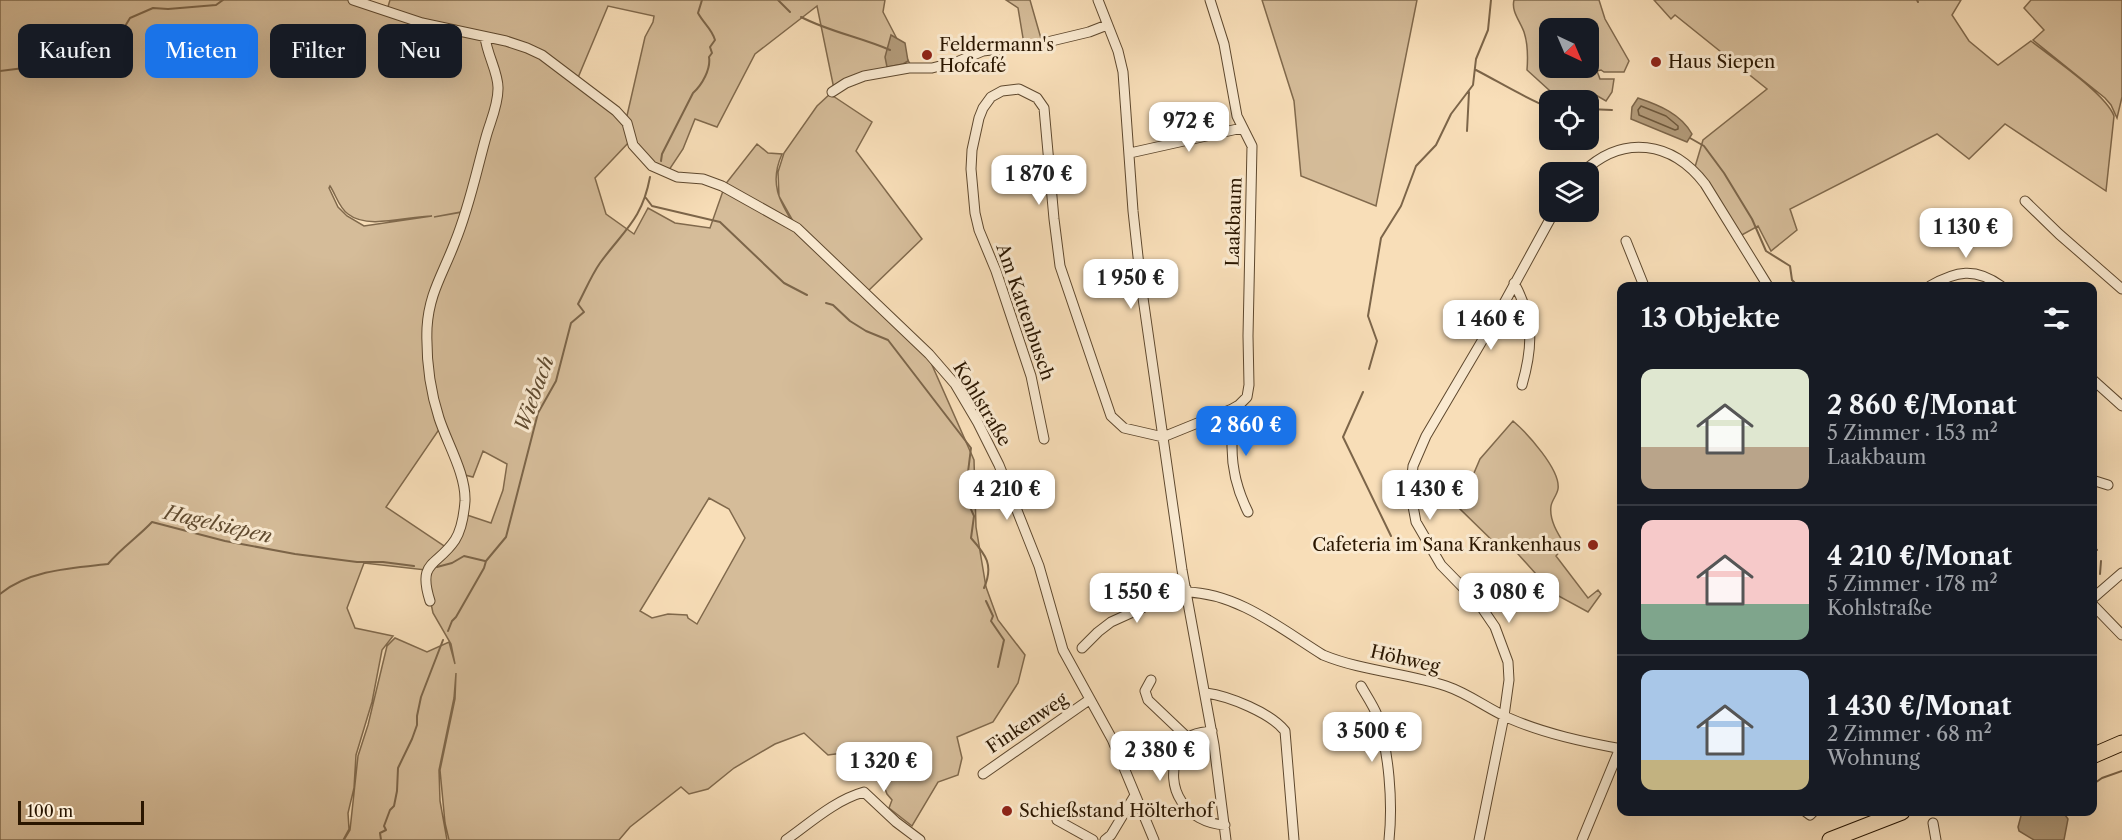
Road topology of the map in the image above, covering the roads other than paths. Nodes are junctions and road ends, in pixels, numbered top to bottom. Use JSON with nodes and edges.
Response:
{"nodes":[{"id":1,"x":353,"y":0,"type":"edge"},
{"id":2,"x":1098,"y":0,"type":"edge"},
{"id":3,"x":1210,"y":0,"type":"edge"},
{"id":4,"x":1107,"y":26,"type":"junction"},
{"id":5,"x":485,"y":36,"type":"junction"},
{"id":6,"x":832,"y":92,"type":"dead end"},
{"id":7,"x":1242,"y":128,"type":"junction"},
{"id":8,"x":1130,"y":153,"type":"junction"},
{"id":9,"x":1596,"y":162,"type":"edge"},
{"id":10,"x":2025,"y":201,"type":"dead end"},
{"id":11,"x":1548,"y":222,"type":"edge"},
{"id":12,"x":1626,"y":241,"type":"dead end"},
{"id":13,"x":1642,"y":282,"type":"edge"},
{"id":14,"x":1766,"y":282,"type":"edge"},
{"id":15,"x":1938,"y":282,"type":"edge"},
{"id":16,"x":1995,"y":282,"type":"edge"},
{"id":17,"x":1514,"y":283,"type":"junction"},
{"id":18,"x":2122,"y":288,"type":"edge"},
{"id":19,"x":2097,"y":384,"type":"edge"},
{"id":20,"x":1522,"y":385,"type":"dead end"},
{"id":21,"x":2122,"y":406,"type":"edge"},
{"id":22,"x":1232,"y":409,"type":"junction"},
{"id":23,"x":1163,"y":437,"type":"junction"},
{"id":24,"x":1044,"y":439,"type":"dead end"},
{"id":25,"x":2097,"y":482,"type":"edge"},
{"id":26,"x":2108,"y":485,"type":"dead end"},
{"id":27,"x":1248,"y":512,"type":"dead end"},
{"id":28,"x":2122,"y":573,"type":"edge"},
{"id":29,"x":1186,"y":590,"type":"junction"},
{"id":30,"x":2097,"y":596,"type":"edge"},
{"id":31,"x":430,"y":601,"type":"dead end"},
{"id":32,"x":2097,"y":607,"type":"edge"},
{"id":33,"x":2122,"y":635,"type":"edge"},
{"id":34,"x":1082,"y":648,"type":"dead end"},
{"id":35,"x":1151,"y":680,"type":"dead end"},
{"id":36,"x":1361,"y":686,"type":"dead end"},
{"id":37,"x":1206,"y":693,"type":"junction"},
{"id":38,"x":1089,"y":700,"type":"junction"},
{"id":39,"x":1504,"y":716,"type":"junction"},
{"id":40,"x":1212,"y":731,"type":"junction"},
{"id":41,"x":1188,"y":738,"type":"junction"},
{"id":42,"x":2122,"y":743,"type":"edge"},
{"id":43,"x":1617,"y":748,"type":"edge"},
{"id":44,"x":2097,"y":754,"type":"edge"},
{"id":45,"x":1617,"y":758,"type":"edge"},
{"id":46,"x":982,"y":774,"type":"dead end"},
{"id":47,"x":1135,"y":795,"type":"junction"},
{"id":48,"x":1890,"y":816,"type":"edge"},
{"id":49,"x":1057,"y":820,"type":"dead end"},
{"id":50,"x":1933,"y":823,"type":"dead end"},
{"id":51,"x":1225,"y":825,"type":"junction"},
{"id":52,"x":786,"y":840,"type":"edge"},
{"id":53,"x":920,"y":840,"type":"edge"},
{"id":54,"x":1093,"y":840,"type":"edge"},
{"id":55,"x":1105,"y":840,"type":"edge"},
{"id":56,"x":1154,"y":840,"type":"edge"},
{"id":57,"x":1226,"y":840,"type":"edge"},
{"id":58,"x":1294,"y":840,"type":"edge"},
{"id":59,"x":1389,"y":840,"type":"edge"},
{"id":60,"x":1479,"y":840,"type":"edge"},
{"id":61,"x":1582,"y":840,"type":"edge"},
{"id":62,"x":1830,"y":840,"type":"edge"},
{"id":63,"x":1936,"y":840,"type":"edge"}],
"edges":[{"from":1,"to":5,"type":"street"},
{"from":2,"to":4,"type":"street"},
{"from":3,"to":7,"type":"street","name":"Laakbaum"},
{"from":4,"to":6,"type":"street"},
{"from":4,"to":8,"type":"street"},
{"from":5,"to":31,"type":"street"},
{"from":5,"to":38,"type":"street","name":"Kohlstraße"},
{"from":7,"to":8,"type":"street"},
{"from":7,"to":22,"type":"street","name":"Laakbaum"},
{"from":8,"to":23,"type":"street"},
{"from":9,"to":14,"type":"street"},
{"from":10,"to":18,"type":"street"},
{"from":11,"to":17,"type":"street"},
{"from":12,"to":13,"type":"street"},
{"from":15,"to":16,"type":"street"},
{"from":17,"to":20,"type":"street"},
{"from":17,"to":39,"type":"street"},
{"from":19,"to":21,"type":"street"},
{"from":22,"to":23,"type":"street"},
{"from":22,"to":27,"type":"street"},
{"from":23,"to":24,"type":"street","name":"Am Kattenbusch"},
{"from":23,"to":29,"type":"street"},
{"from":25,"to":26,"type":"street"},
{"from":28,"to":30,"type":"street"},
{"from":29,"to":34,"type":"street"},
{"from":29,"to":37,"type":"street"},
{"from":29,"to":39,"type":"street","name":"Höhweg"},
{"from":32,"to":33,"type":"street"},
{"from":35,"to":41,"type":"street"},
{"from":36,"to":59,"type":"street"},
{"from":37,"to":40,"type":"street"},
{"from":37,"to":58,"type":"street"},
{"from":38,"to":46,"type":"street","name":"Finkenweg"},
{"from":38,"to":47,"type":"street","name":"Kohlstraße"},
{"from":39,"to":43,"type":"street","name":"Höhweg"},
{"from":39,"to":60,"type":"street"},
{"from":40,"to":41,"type":"street"},
{"from":40,"to":51,"type":"street"},
{"from":41,"to":51,"type":"street"},
{"from":42,"to":44,"type":"main road"},
{"from":45,"to":61,"type":"street"},
{"from":47,"to":55,"type":"street"},
{"from":47,"to":56,"type":"street","name":"Kohlstraße"},
{"from":48,"to":62,"type":"main road"},
{"from":49,"to":54,"type":"street"},
{"from":50,"to":63,"type":"street"},
{"from":51,"to":57,"type":"street"},
{"from":52,"to":53,"type":"street"}]}
